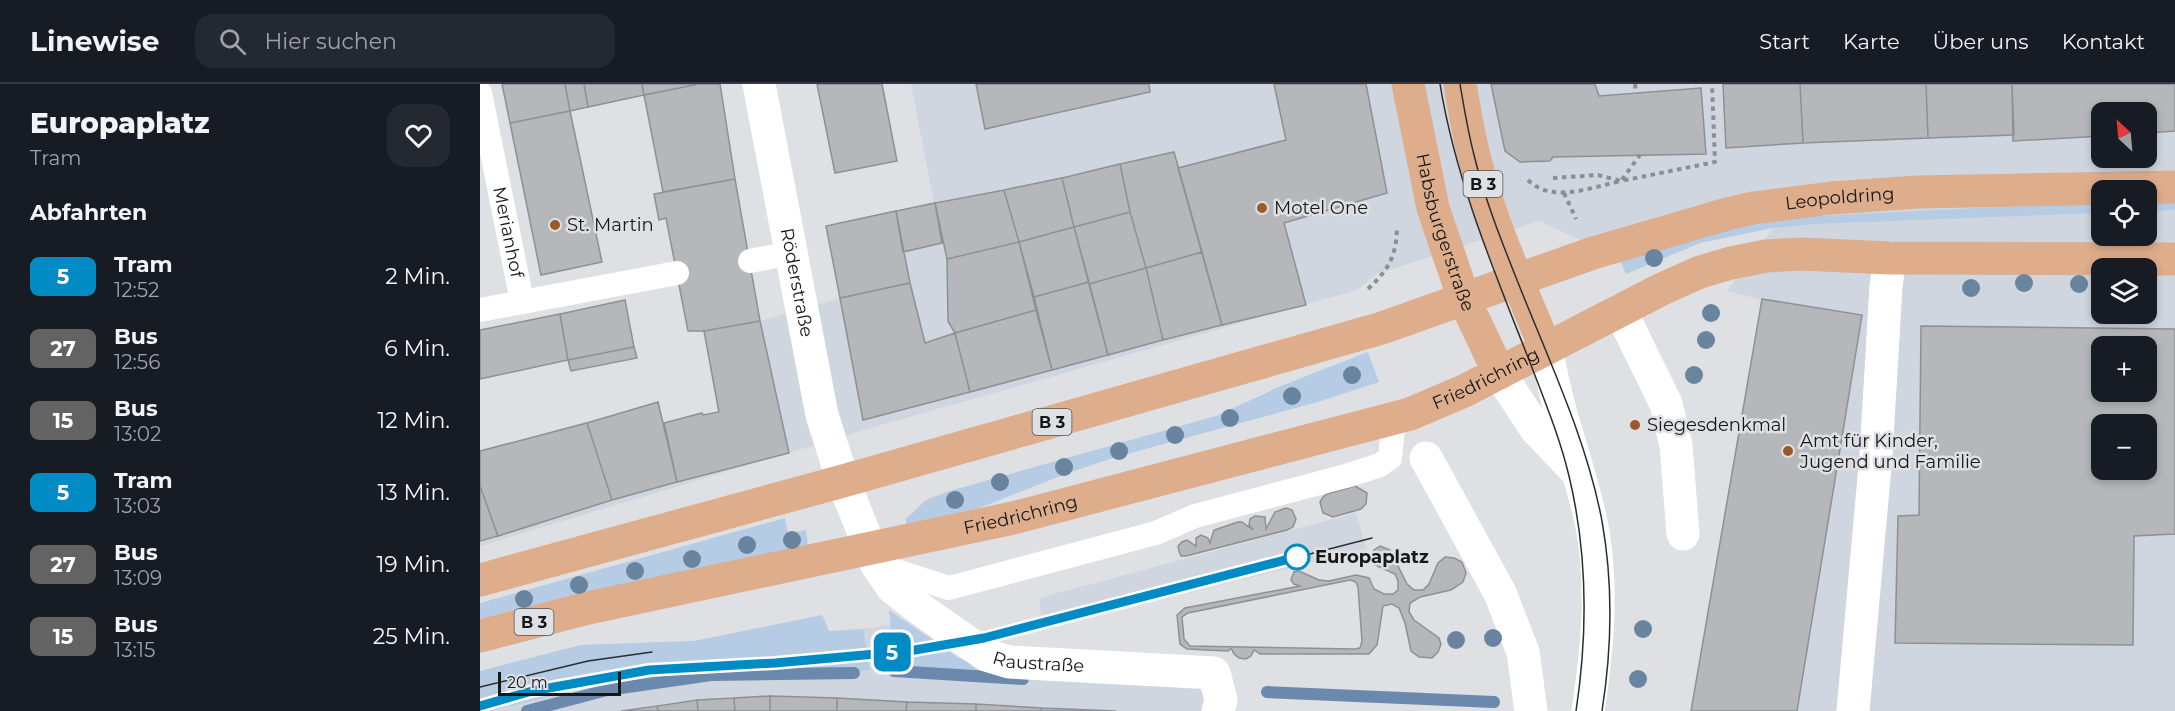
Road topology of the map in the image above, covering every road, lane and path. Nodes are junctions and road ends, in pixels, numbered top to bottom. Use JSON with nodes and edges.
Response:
{"nodes":[{"id":1,"x":759,"y":84,"type":"edge"},
{"id":2,"x":1408,"y":84,"type":"edge"},
{"id":3,"x":1460,"y":84,"type":"edge"},
{"id":4,"x":1635,"y":84,"type":"edge"},
{"id":5,"x":1712,"y":84,"type":"edge"},
{"id":6,"x":480,"y":93,"type":"edge"},
{"id":7,"x":1636,"y":93,"type":"dead end"},
{"id":8,"x":1640,"y":155,"type":"dead end"},
{"id":9,"x":1553,"y":178,"type":"dead end"},
{"id":10,"x":1528,"y":180,"type":"dead end"},
{"id":11,"x":1621,"y":181,"type":"junction"},
{"id":12,"x":2175,"y":187,"type":"edge"},
{"id":13,"x":1398,"y":218,"type":"dead end"},
{"id":14,"x":791,"y":253,"type":"junction"},
{"id":15,"x":1890,"y":258,"type":"junction"},
{"id":16,"x":2175,"y":259,"type":"edge"},
{"id":17,"x":750,"y":261,"type":"dead end"},
{"id":18,"x":677,"y":273,"type":"dead end"},
{"id":19,"x":1517,"y":280,"type":"junction"},
{"id":20,"x":1368,"y":289,"type":"dead end"},
{"id":21,"x":1464,"y":299,"type":"junction"},
{"id":22,"x":522,"y":301,"type":"junction"},
{"id":23,"x":480,"y":310,"type":"edge"},
{"id":24,"x":1620,"y":310,"type":"junction"},
{"id":25,"x":1546,"y":349,"type":"junction"},
{"id":26,"x":1499,"y":373,"type":"junction"},
{"id":27,"x":1394,"y":418,"type":"junction"},
{"id":28,"x":1426,"y":458,"type":"dead end"},
{"id":29,"x":1580,"y":476,"type":"junction"},
{"id":30,"x":843,"y":481,"type":"junction"},
{"id":31,"x":1683,"y":534,"type":"dead end"},
{"id":32,"x":874,"y":557,"type":"junction"},
{"id":33,"x":480,"y":580,"type":"edge"},
{"id":34,"x":480,"y":636,"type":"edge"},
{"id":35,"x":1218,"y":711,"type":"edge"},
{"id":36,"x":1531,"y":711,"type":"edge"},
{"id":37,"x":1588,"y":711,"type":"edge"},
{"id":38,"x":1853,"y":711,"type":"edge"}],
"edges":[{"from":1,"to":14,"type":"street","name":"Röderstraße"},
{"from":2,"to":21,"type":"main road","name":"Habsburgerstraße"},
{"from":3,"to":19,"type":"main road","number":"B 3"},
{"from":4,"to":7,"type":"path"},
{"from":5,"to":11,"type":"path"},
{"from":6,"to":22,"type":"lane","name":"Merianhof"},
{"from":8,"to":11,"type":"path"},
{"from":9,"to":11,"type":"path"},
{"from":10,"to":11,"type":"path"},
{"from":12,"to":19,"type":"main road","name":"Leopoldring"},
{"from":13,"to":20,"type":"path"},
{"from":14,"to":17,"type":"lane"},
{"from":14,"to":30,"type":"street","name":"Röderstraße"},
{"from":15,"to":16,"type":"main road"},
{"from":15,"to":24,"type":"main road"},
{"from":15,"to":38,"type":"street"},
{"from":18,"to":22,"type":"lane","name":"Merianhof"},
{"from":19,"to":21,"type":"main road"},
{"from":19,"to":25,"type":"main road","number":"B 3"},
{"from":21,"to":26,"type":"main road","name":"Habsburgerstraße"},
{"from":21,"to":30,"type":"main road","number":"B 3"},
{"from":22,"to":23,"type":"lane","name":"Merianhof"},
{"from":24,"to":25,"type":"main road"},
{"from":24,"to":31,"type":"street"},
{"from":25,"to":26,"type":"main road","name":"Friedrichring","number":"B 3"},
{"from":25,"to":29,"type":"street"},
{"from":26,"to":27,"type":"main road","name":"Friedrichring","number":"B 3"},
{"from":26,"to":29,"type":"street"},
{"from":27,"to":32,"type":"main road","name":"Friedrichring","number":"B 3"},
{"from":27,"to":32,"type":"lane"},
{"from":28,"to":36,"type":"street"},
{"from":29,"to":37,"type":"street"},
{"from":30,"to":32,"type":"street","name":"Raustraße"},
{"from":30,"to":33,"type":"main road","number":"B 3"},
{"from":32,"to":34,"type":"main road","name":"Friedrichring","number":"B 3"},
{"from":32,"to":35,"type":"street","name":"Raustraße"}]}
